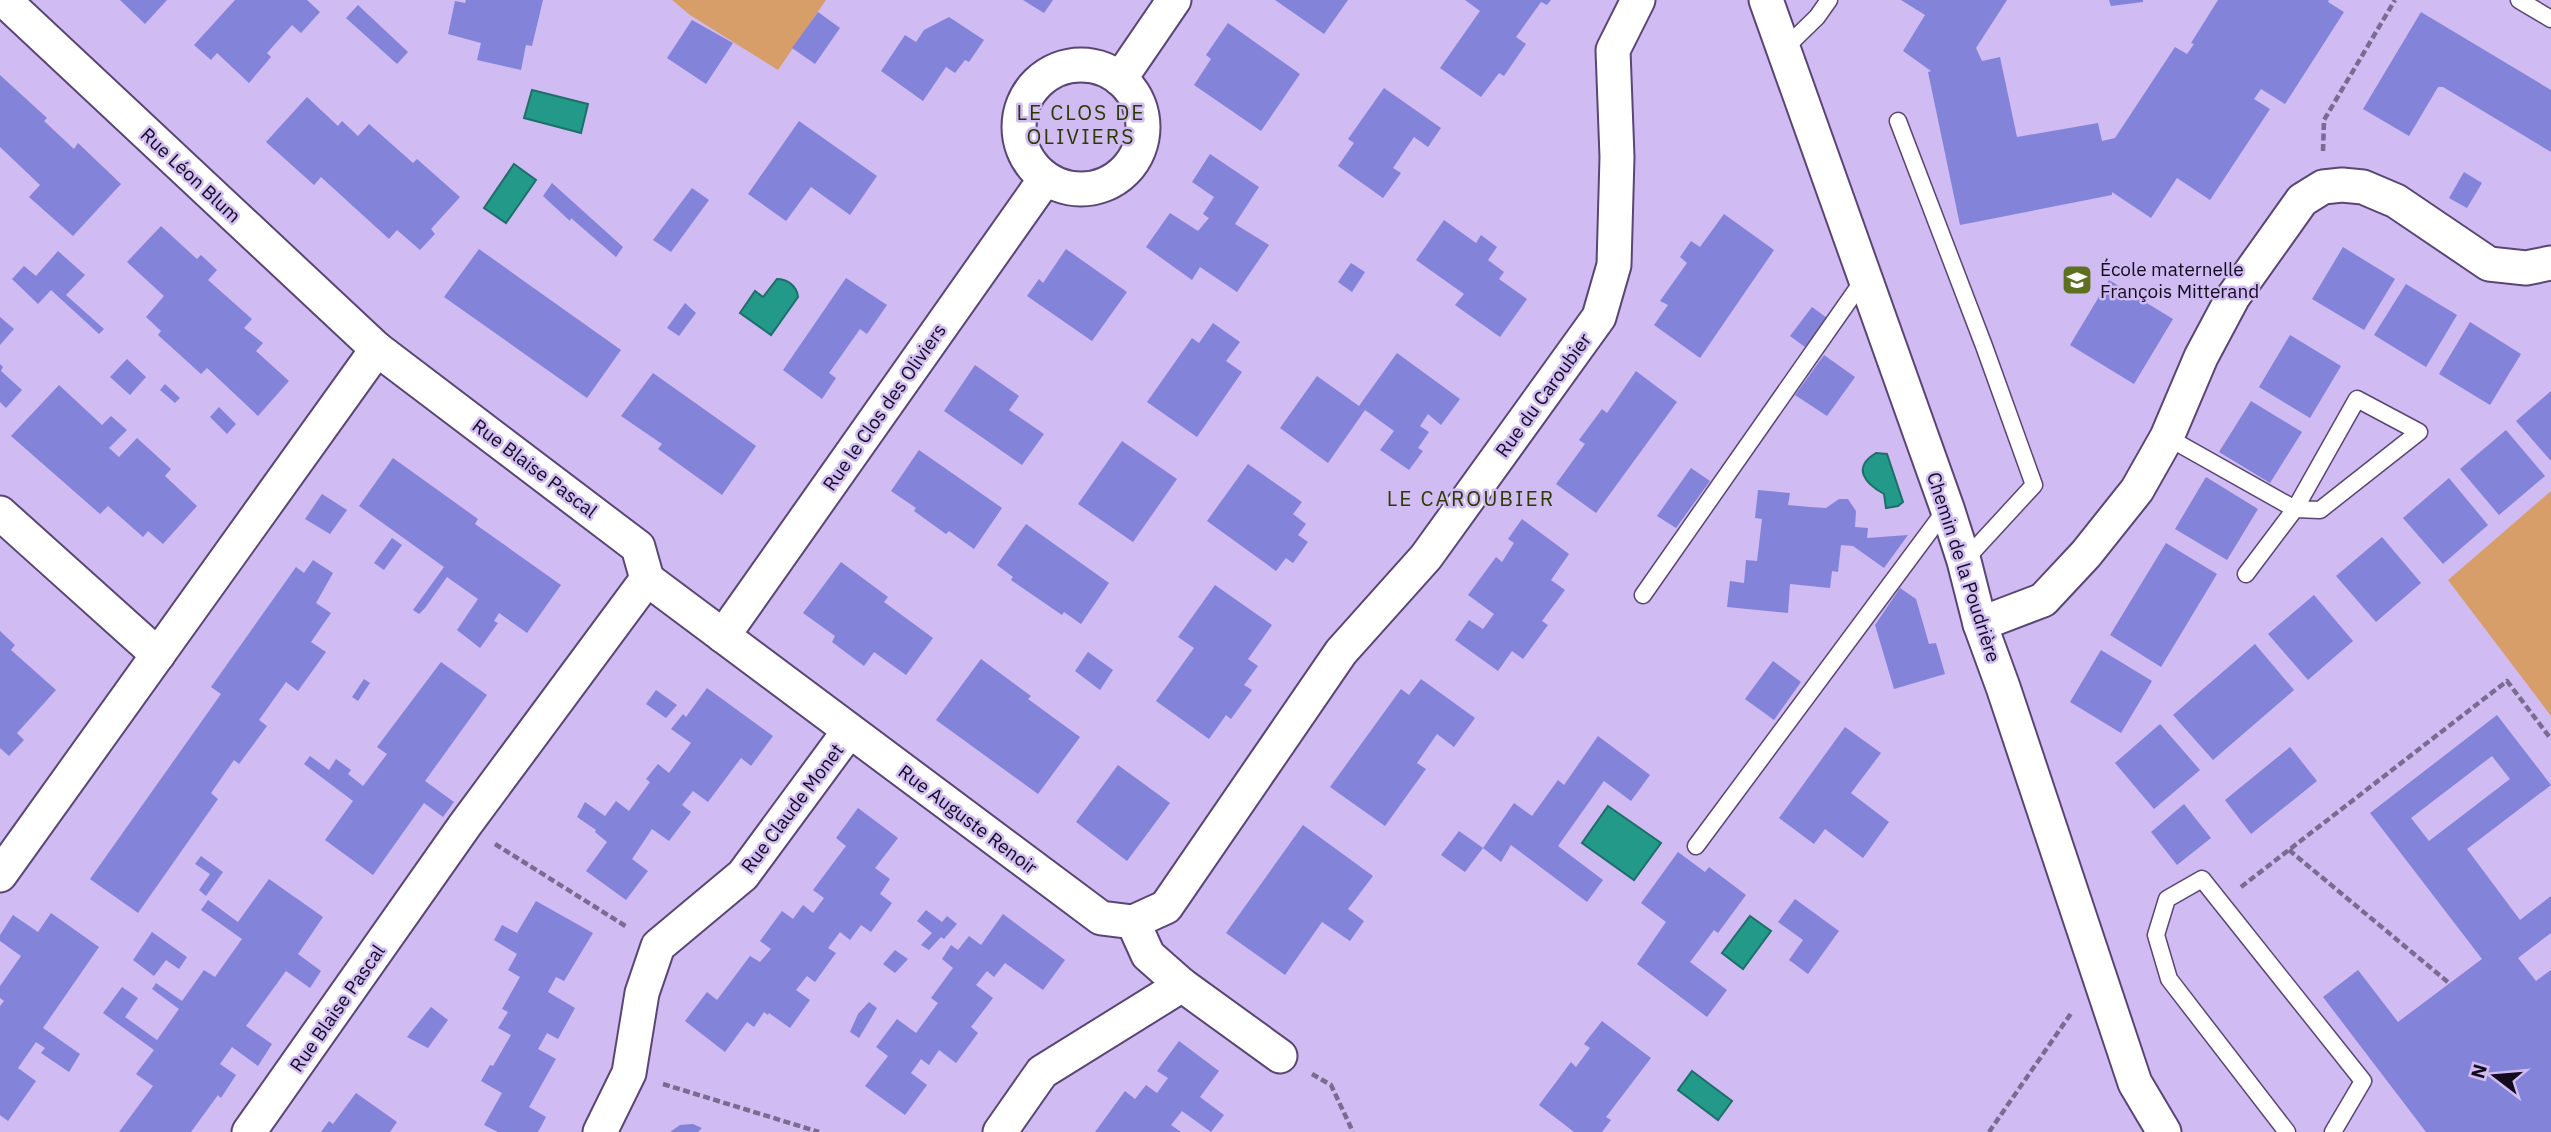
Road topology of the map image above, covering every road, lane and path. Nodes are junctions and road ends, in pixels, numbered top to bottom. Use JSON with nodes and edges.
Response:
{"nodes":[{"id":1,"x":4,"y":0,"type":"edge"},
{"id":2,"x":1174,"y":0,"type":"edge"},
{"id":3,"x":1638,"y":0,"type":"edge"},
{"id":4,"x":1766,"y":0,"type":"edge"},
{"id":5,"x":1829,"y":0,"type":"edge"},
{"id":6,"x":2395,"y":0,"type":"edge"},
{"id":7,"x":2519,"y":0,"type":"edge"},
{"id":8,"x":2551,"y":19,"type":"edge"},
{"id":9,"x":1783,"y":51,"type":"junction"},
{"id":10,"x":1120,"y":79,"type":"junction"},
{"id":11,"x":1898,"y":121,"type":"dead end"},
{"id":12,"x":1045,"y":178,"type":"junction"},
{"id":13,"x":2323,"y":187,"type":"junction"},
{"id":14,"x":2551,"y":263,"type":"edge"},
{"id":15,"x":1864,"y":279,"type":"junction"},
{"id":16,"x":377,"y":349,"type":"junction"},
{"id":17,"x":2167,"y":437,"type":"junction"},
{"id":18,"x":1947,"y":508,"type":"junction"},
{"id":19,"x":2295,"y":509,"type":"junction"},
{"id":20,"x":0,"y":513,"type":"edge"},
{"id":21,"x":1964,"y":561,"type":"junction"},
{"id":22,"x":2246,"y":574,"type":"dead end"},
{"id":23,"x":647,"y":579,"type":"junction"},
{"id":24,"x":1643,"y":595,"type":"dead end"},
{"id":25,"x":1980,"y":624,"type":"junction"},
{"id":26,"x":723,"y":636,"type":"junction"},
{"id":27,"x":158,"y":655,"type":"junction"},
{"id":28,"x":849,"y":731,"type":"junction"},
{"id":29,"x":2551,"y":739,"type":"edge"},
{"id":30,"x":465,"y":825,"type":"junction"},
{"id":31,"x":1696,"y":846,"type":"dead end"},
{"id":32,"x":2290,"y":850,"type":"junction"},
{"id":33,"x":0,"y":875,"type":"edge"},
{"id":34,"x":2221,"y":902,"type":"junction"},
{"id":35,"x":1133,"y":922,"type":"junction"},
{"id":36,"x":657,"y":946,"type":"junction"},
{"id":37,"x":2102,"y":984,"type":"junction"},
{"id":38,"x":2449,"y":984,"type":"dead end"},
{"id":39,"x":1182,"y":985,"type":"junction"},
{"id":40,"x":1280,"y":1056,"type":"joint"},
{"id":41,"x":629,"y":1073,"type":"junction"},
{"id":42,"x":250,"y":1132,"type":"edge"},
{"id":43,"x":600,"y":1132,"type":"edge"},
{"id":44,"x":819,"y":1132,"type":"edge"},
{"id":45,"x":1000,"y":1132,"type":"edge"},
{"id":46,"x":1353,"y":1132,"type":"edge"},
{"id":47,"x":1989,"y":1132,"type":"edge"},
{"id":48,"x":2164,"y":1132,"type":"edge"},
{"id":49,"x":2287,"y":1132,"type":"edge"},
{"id":50,"x":2333,"y":1132,"type":"edge"}],
"edges":[{"from":1,"to":16,"type":"street","name":"Rue Léon Blum"},
{"from":2,"to":10,"type":"street"},
{"from":3,"to":35,"type":"street","name":"Rue du Caroubier"},
{"from":4,"to":9,"type":"street","name":"Chemin de la Poudrière"},
{"from":5,"to":9,"type":"lane"},
{"from":6,"to":13,"type":"path"},
{"from":7,"to":8,"type":"lane"},
{"from":9,"to":15,"type":"street","name":"Chemin de la Poudrière"},
{"from":10,"to":12,"type":"street"},
{"from":10,"to":12,"type":"street"},
{"from":11,"to":21,"type":"lane"},
{"from":12,"to":26,"type":"street","name":"Rue le Clos des Oliviers"},
{"from":13,"to":14,"type":"street"},
{"from":13,"to":17,"type":"street"},
{"from":15,"to":18,"type":"street","name":"Chemin de la Poudrière"},
{"from":15,"to":24,"type":"lane"},
{"from":16,"to":23,"type":"street","name":"Rue Blaise Pascal"},
{"from":16,"to":27,"type":"street"},
{"from":17,"to":19,"type":"lane"},
{"from":17,"to":25,"type":"street"},
{"from":18,"to":21,"type":"street","name":"Chemin de la Poudrière"},
{"from":18,"to":31,"type":"lane"},
{"from":19,"to":19,"type":"lane"},
{"from":19,"to":22,"type":"lane"},
{"from":20,"to":27,"type":"street"},
{"from":21,"to":25,"type":"street","name":"Chemin de la Poudrière"},
{"from":23,"to":26,"type":"street","name":"Rue Auguste Renoir"},
{"from":23,"to":30,"type":"street","name":"Rue Blaise Pascal"},
{"from":25,"to":37,"type":"street","name":"Chemin de la Poudrière"},
{"from":26,"to":28,"type":"street","name":"Rue Auguste Renoir"},
{"from":27,"to":33,"type":"street"},
{"from":28,"to":35,"type":"street","name":"Rue Auguste Renoir"},
{"from":28,"to":36,"type":"street","name":"Rue Claude Monet"},
{"from":29,"to":32,"type":"path"},
{"from":30,"to":36,"type":"path"},
{"from":30,"to":42,"type":"street","name":"Rue Blaise Pascal"},
{"from":32,"to":34,"type":"path"},
{"from":32,"to":38,"type":"path"},
{"from":34,"to":49,"type":"lane"},
{"from":34,"to":50,"type":"lane"},
{"from":35,"to":39,"type":"street"},
{"from":36,"to":41,"type":"street"},
{"from":37,"to":47,"type":"path"},
{"from":37,"to":48,"type":"street","name":"Chemin de la Poudrière"},
{"from":39,"to":40,"type":"street"},
{"from":39,"to":45,"type":"street"},
{"from":40,"to":46,"type":"path"},
{"from":41,"to":43,"type":"street"},
{"from":41,"to":44,"type":"path"}]}
